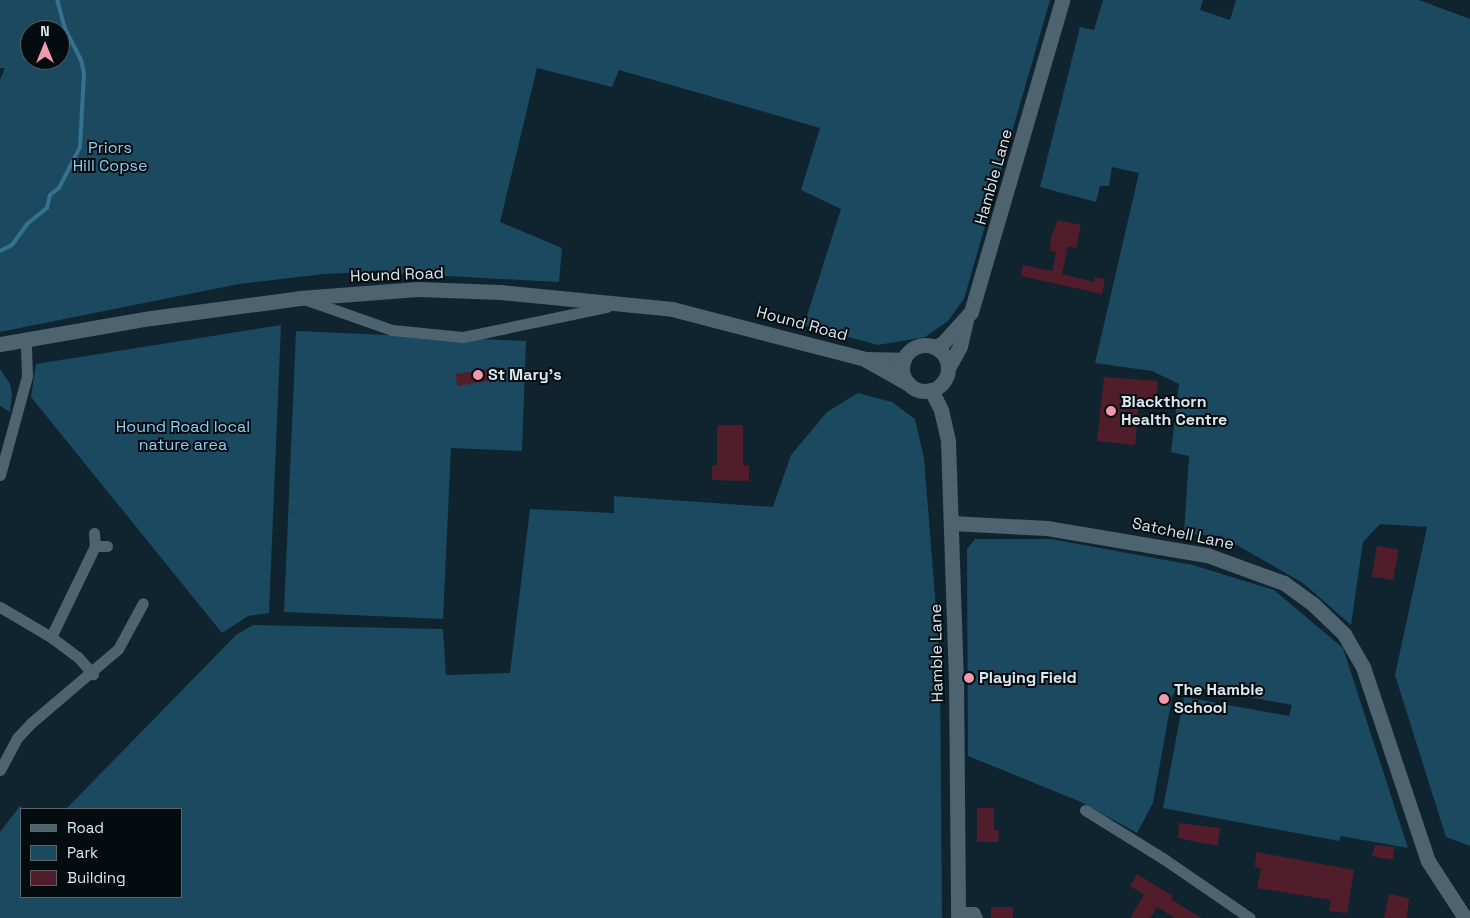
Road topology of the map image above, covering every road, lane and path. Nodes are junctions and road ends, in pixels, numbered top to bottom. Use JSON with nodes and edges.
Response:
{"nodes":[{"id":1,"x":1062,"y":0,"type":"edge"},
{"id":2,"x":300,"y":298,"type":"junction"},
{"id":3,"x":626,"y":305,"type":"junction"},
{"id":4,"x":966,"y":320,"type":"junction"},
{"id":5,"x":26,"y":340,"type":"junction"},
{"id":6,"x":0,"y":344,"type":"edge"},
{"id":7,"x":934,"y":347,"type":"junction"},
{"id":8,"x":864,"y":359,"type":"junction"},
{"id":9,"x":904,"y":360,"type":"junction"},
{"id":10,"x":948,"y":368,"type":"junction"},
{"id":11,"x":909,"y":384,"type":"junction"},
{"id":12,"x":931,"y":390,"type":"junction"},
{"id":13,"x":0,"y":475,"type":"edge"},
{"id":14,"x":952,"y":523,"type":"junction"},
{"id":15,"x":94,"y":533,"type":"dead end"},
{"id":16,"x":95,"y":546,"type":"junction"},
{"id":17,"x":108,"y":546,"type":"dead end"},
{"id":18,"x":143,"y":603,"type":"dead end"},
{"id":19,"x":0,"y":607,"type":"edge"},
{"id":20,"x":51,"y":637,"type":"junction"},
{"id":21,"x":93,"y":674,"type":"junction"},
{"id":22,"x":0,"y":770,"type":"edge"},
{"id":23,"x":1085,"y":810,"type":"dead end"},
{"id":24,"x":958,"y":915,"type":"edge"},
{"id":25,"x":977,"y":918,"type":"edge"},
{"id":26,"x":1250,"y":918,"type":"edge"},
{"id":27,"x":1465,"y":918,"type":"edge"}],
"edges":[{"from":1,"to":4,"type":"street","name":"Hamble Lane"},
{"from":2,"to":3,"type":"street","name":"Hound Road"},
{"from":2,"to":3,"type":"street"},
{"from":2,"to":5,"type":"street","name":"Hound Road"},
{"from":3,"to":8,"type":"street","name":"Hound Road"},
{"from":4,"to":7,"type":"street","name":"Hamble Lane"},
{"from":4,"to":10,"type":"street"},
{"from":5,"to":6,"type":"street","name":"Hound Road"},
{"from":5,"to":13,"type":"street"},
{"from":7,"to":9,"type":"street"},
{"from":7,"to":10,"type":"street"},
{"from":8,"to":9,"type":"street","name":"Hound Road"},
{"from":8,"to":11,"type":"street"},
{"from":9,"to":11,"type":"street"},
{"from":10,"to":12,"type":"street"},
{"from":11,"to":12,"type":"street"},
{"from":12,"to":14,"type":"street","name":"Hamble Lane"},
{"from":14,"to":24,"type":"street","name":"Hamble Lane"},
{"from":14,"to":27,"type":"street","name":"Satchell Lane"},
{"from":15,"to":16,"type":"street"},
{"from":16,"to":17,"type":"street"},
{"from":16,"to":20,"type":"street"},
{"from":18,"to":21,"type":"street"},
{"from":19,"to":20,"type":"street"},
{"from":20,"to":21,"type":"street"},
{"from":21,"to":22,"type":"street"},
{"from":23,"to":26,"type":"street"},
{"from":24,"to":25,"type":"street"}]}
